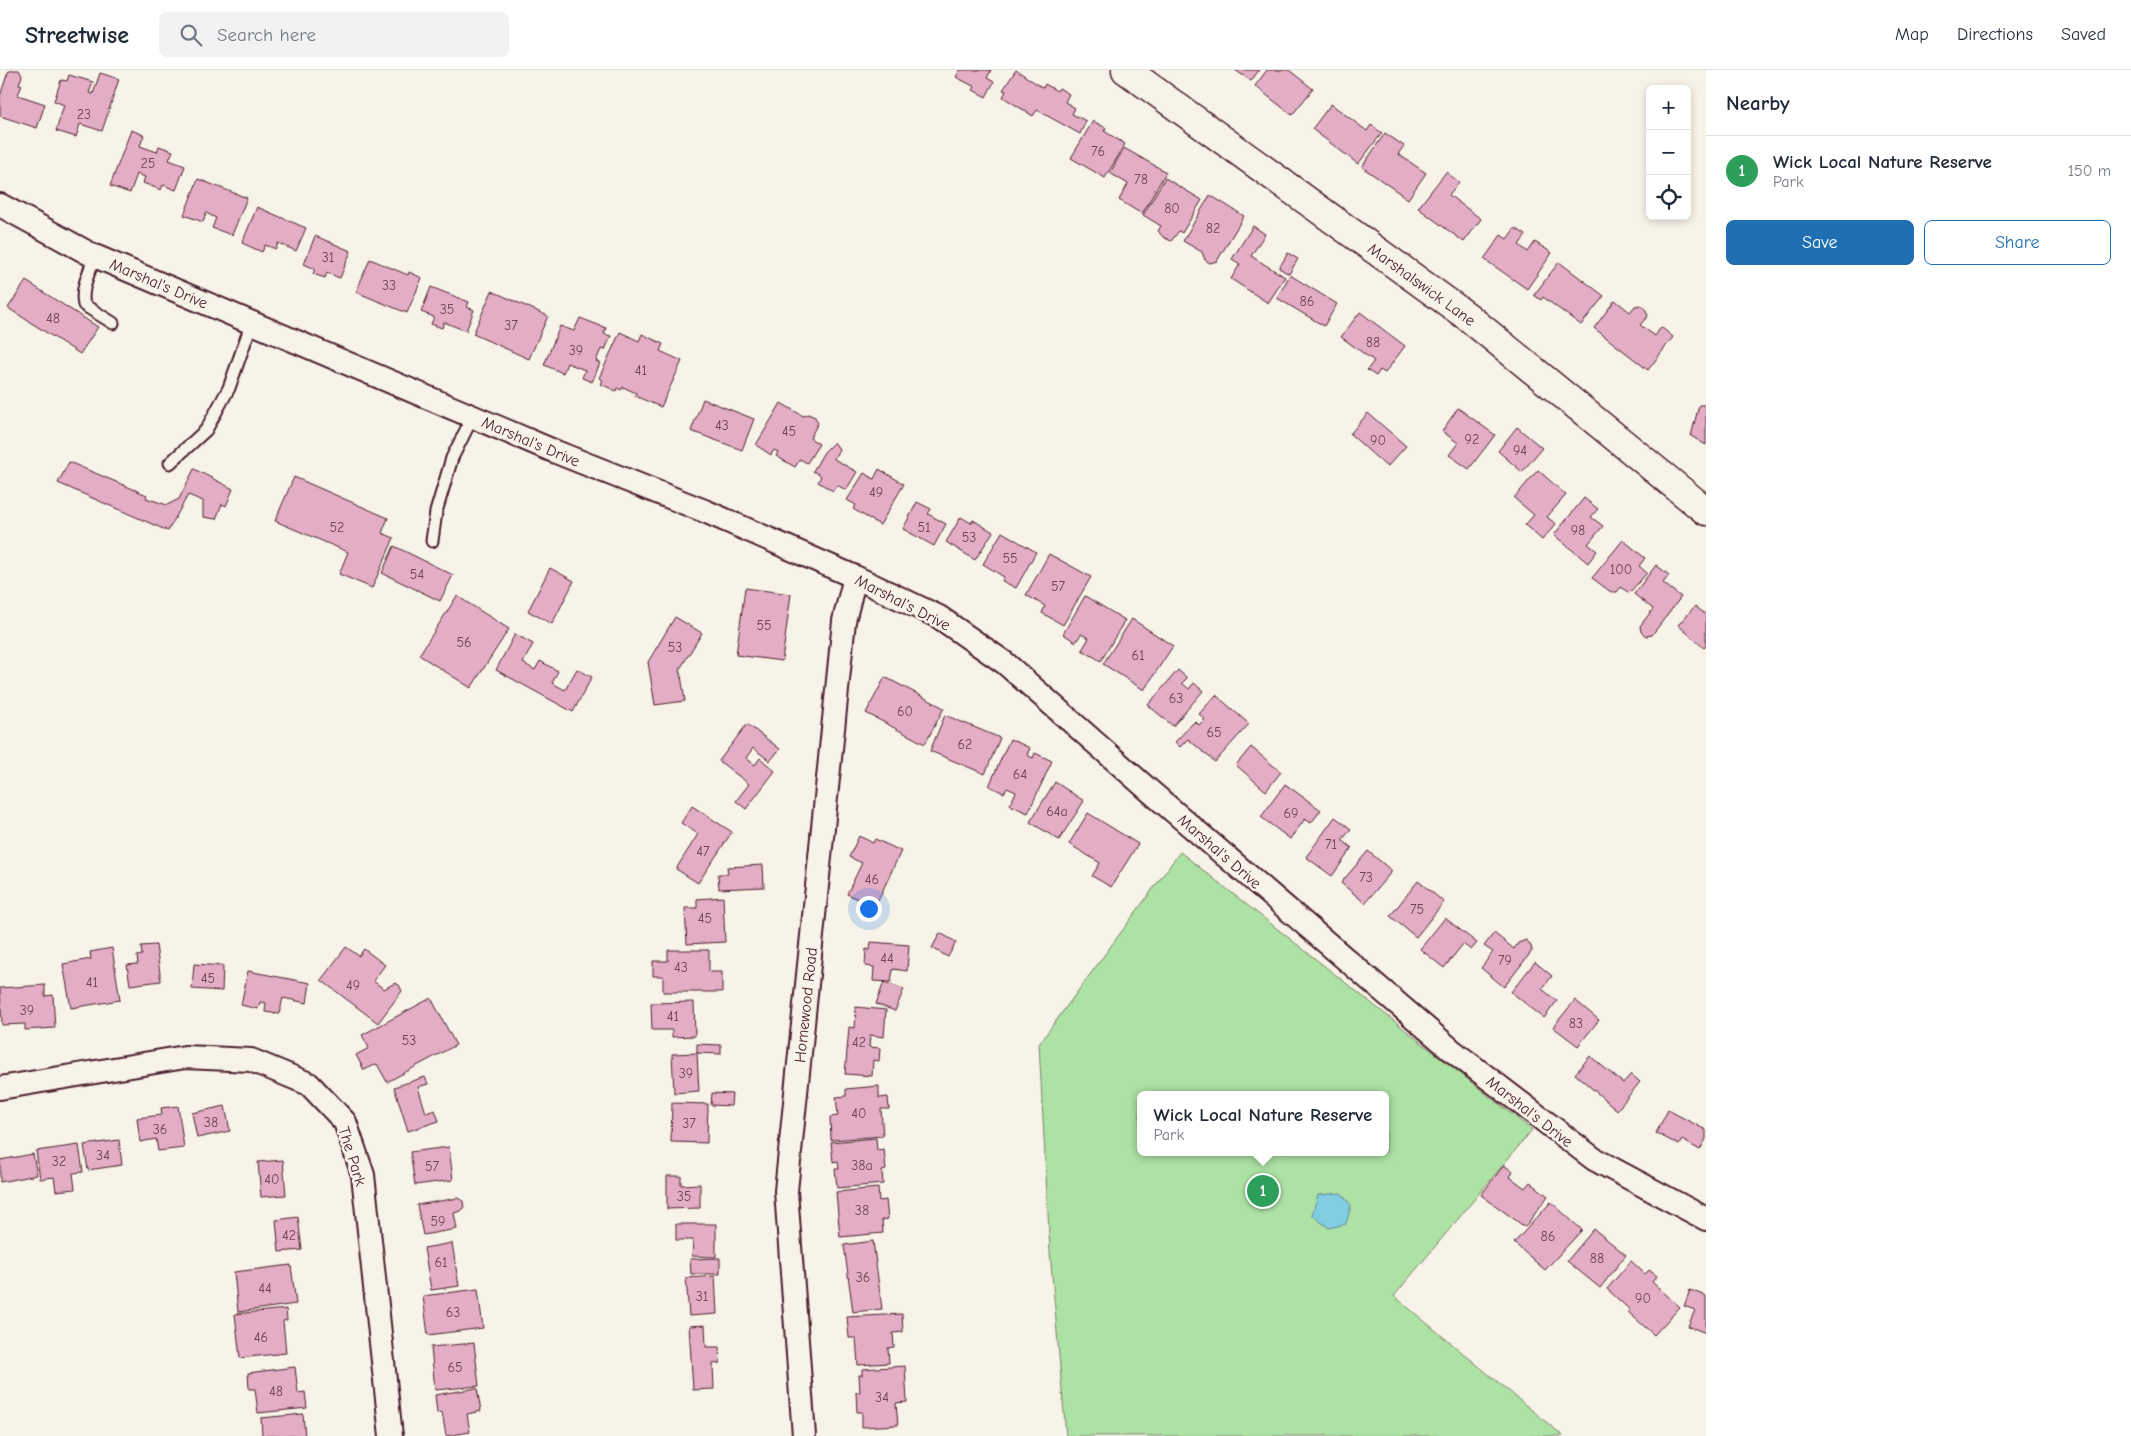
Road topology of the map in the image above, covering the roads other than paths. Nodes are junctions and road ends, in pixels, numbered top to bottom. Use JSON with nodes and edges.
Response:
{"nodes":[{"id":1,"x":1126,"y":70,"type":"edge"},
{"id":2,"x":0,"y":205,"type":"edge"},
{"id":3,"x":96,"y":256,"type":"junction"},
{"id":4,"x":252,"y":322,"type":"junction"},
{"id":5,"x":113,"y":323,"type":"dead end"},
{"id":6,"x":473,"y":416,"type":"junction"},
{"id":7,"x":170,"y":463,"type":"dead end"},
{"id":8,"x":1706,"y":511,"type":"edge"},
{"id":9,"x":432,"y":541,"type":"dead end"},
{"id":10,"x":855,"y":577,"type":"junction"},
{"id":11,"x":0,"y":1088,"type":"edge"},
{"id":12,"x":1706,"y":1219,"type":"edge"},
{"id":13,"x":391,"y":1436,"type":"edge"},
{"id":14,"x":804,"y":1436,"type":"edge"}],
"edges":[{"from":1,"to":8,"type":"street","name":"Marshalswick Lane"},
{"from":2,"to":3,"type":"street","name":"Marshal's Drive"},
{"from":3,"to":4,"type":"street","name":"Marshal's Drive"},
{"from":3,"to":5,"type":"lane"},
{"from":4,"to":6,"type":"street","name":"Marshal's Drive"},
{"from":4,"to":7,"type":"lane"},
{"from":6,"to":9,"type":"lane"},
{"from":6,"to":10,"type":"street","name":"Marshal's Drive"},
{"from":10,"to":12,"type":"street","name":"Marshal's Drive"},
{"from":10,"to":14,"type":"street","name":"Homewood Road"},
{"from":11,"to":13,"type":"street","name":"The Park"}]}
